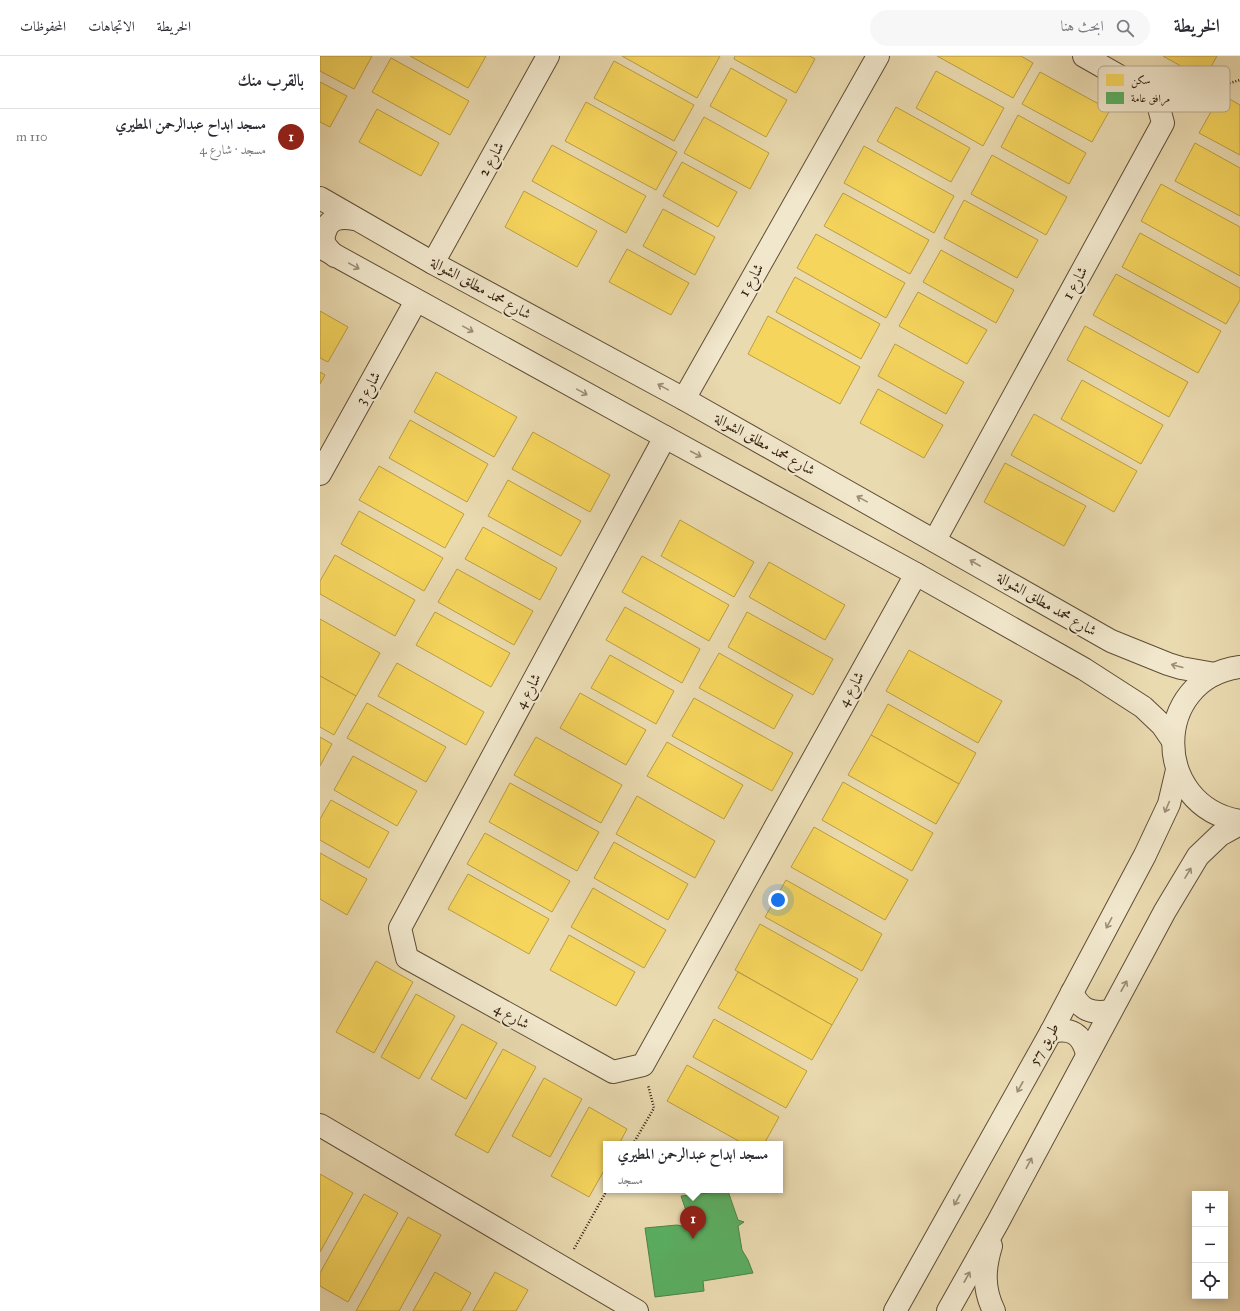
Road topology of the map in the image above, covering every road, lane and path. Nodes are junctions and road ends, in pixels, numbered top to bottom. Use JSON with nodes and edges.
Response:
{"nodes":[{"id":1,"x":548,"y":56,"type":"edge"},
{"id":2,"x":878,"y":56,"type":"edge"},
{"id":3,"x":1084,"y":56,"type":"edge"},
{"id":4,"x":1102,"y":66,"type":"edge"},
{"id":5,"x":1240,"y":80,"type":"edge"},
{"id":6,"x":1230,"y":83,"type":"edge"},
{"id":7,"x":1160,"y":112,"type":"edge"},
{"id":8,"x":320,"y":198,"type":"edge"},
{"id":9,"x":355,"y":219,"type":"junction"},
{"id":10,"x":328,"y":252,"type":"edge"},
{"id":11,"x":434,"y":263,"type":"junction"},
{"id":12,"x":416,"y":301,"type":"junction"},
{"id":13,"x":684,"y":399,"type":"junction"},
{"id":14,"x":665,"y":437,"type":"junction"},
{"id":15,"x":320,"y":474,"type":"edge"},
{"id":16,"x":935,"y":540,"type":"junction"},
{"id":17,"x":916,"y":574,"type":"junction"},
{"id":18,"x":1232,"y":667,"type":"edge"},
{"id":19,"x":1172,"y":741,"type":"junction"},
{"id":20,"x":1177,"y":770,"type":"junction"},
{"id":21,"x":1240,"y":822,"type":"edge"},
{"id":22,"x":1072,"y":992,"type":"junction"},
{"id":23,"x":1110,"y":1011,"type":"junction"},
{"id":24,"x":1051,"y":1032,"type":"junction"},
{"id":25,"x":1087,"y":1054,"type":"junction"},
{"id":26,"x":643,"y":1065,"type":"junction"},
{"id":27,"x":320,"y":1125,"type":"edge"},
{"id":28,"x":635,"y":1141,"type":"edge"},
{"id":29,"x":605,"y":1193,"type":"edge"},
{"id":30,"x":998,"y":1222,"type":"junction"},
{"id":31,"x":563,"y":1268,"type":"junction"},
{"id":32,"x":636,"y":1311,"type":"edge"},
{"id":33,"x":895,"y":1311,"type":"edge"},
{"id":34,"x":948,"y":1311,"type":"edge"},
{"id":35,"x":994,"y":1311,"type":"edge"}],
"edges":[{"from":1,"to":11,"type":"street","name":"شارع 2"},
{"from":2,"to":13,"type":"street","name":"شارع 1"},
{"from":3,"to":4,"type":"street","name":"شارع 1"},
{"from":5,"to":6,"type":"path"},
{"from":7,"to":16,"type":"street","name":"شارع 1"},
{"from":8,"to":9,"type":"street","name":"شارع محمد مطلق الشوالة"},
{"from":9,"to":10,"type":"street"},
{"from":9,"to":11,"type":"street","name":"شارع محمد مطلق الشوالة"},
{"from":10,"to":12,"type":"street","one_way":true},
{"from":13,"to":11,"type":"street","name":"شارع محمد مطلق الشوالة","one_way":true},
{"from":12,"to":14,"type":"street","one_way":true},
{"from":12,"to":15,"type":"street","name":"شارع 3"},
{"from":16,"to":13,"type":"street","name":"شارع محمد مطلق الشوالة","one_way":true},
{"from":14,"to":17,"type":"street","one_way":true},
{"from":14,"to":26,"type":"street","name":"شارع 4"},
{"from":18,"to":16,"type":"street","name":"شارع محمد مطلق الشوالة","one_way":true},
{"from":17,"to":19,"type":"street"},
{"from":17,"to":26,"type":"street","name":"شارع 4"},
{"from":18,"to":19,"type":"street"},
{"from":19,"to":20,"type":"street"},
{"from":20,"to":21,"type":"street"},
{"from":20,"to":22,"type":"street","name":"طريق 57","one_way":true},
{"from":23,"to":21,"type":"street","one_way":true},
{"from":22,"to":23,"type":"street"},
{"from":22,"to":24,"type":"street","name":"طريق 57"},
{"from":23,"to":25,"type":"street"},
{"from":24,"to":25,"type":"street"},
{"from":24,"to":33,"type":"street","name":"طريق 57","one_way":true},
{"from":30,"to":25,"type":"street","one_way":true},
{"from":26,"to":28,"type":"path"},
{"from":27,"to":31,"type":"street"},
{"from":29,"to":31,"type":"path"},
{"from":34,"to":30,"type":"street","one_way":true},
{"from":30,"to":35,"type":"street"},
{"from":31,"to":32,"type":"street"}]}
